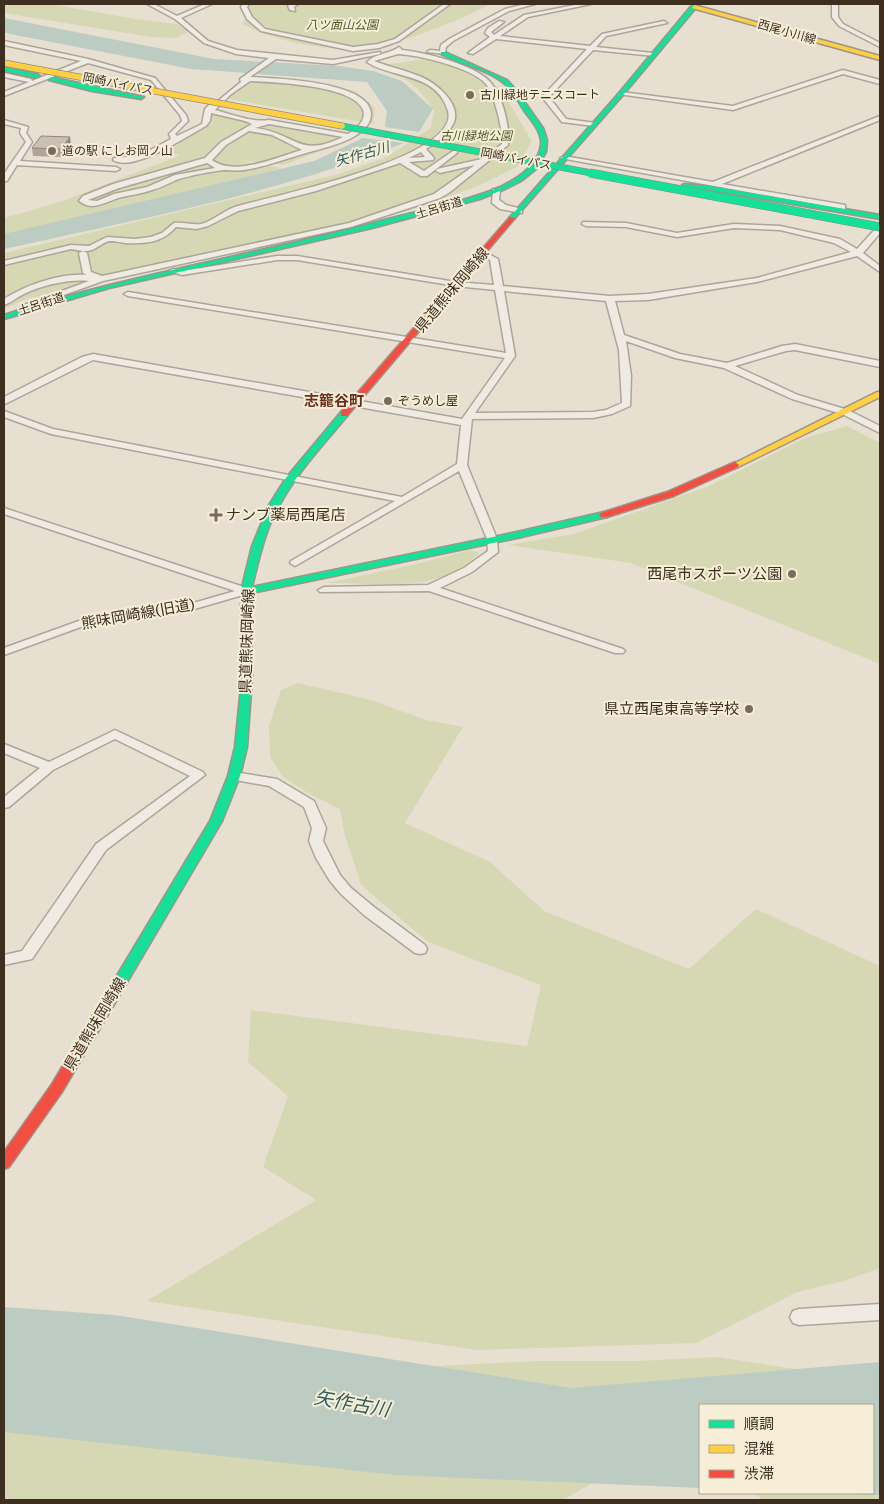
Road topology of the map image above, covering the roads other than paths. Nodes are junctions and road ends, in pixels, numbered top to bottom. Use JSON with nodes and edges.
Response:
{"nodes":[{"id":1,"x":153,"y":4,"type":"edge"},
{"id":2,"x":209,"y":4,"type":"edge"},
{"id":3,"x":246,"y":4,"type":"edge"},
{"id":4,"x":447,"y":4,"type":"edge"},
{"id":5,"x":532,"y":4,"type":"edge"},
{"id":6,"x":588,"y":4,"type":"edge"},
{"id":7,"x":835,"y":4,"type":"edge"},
{"id":8,"x":695,"y":5,"type":"edge"},
{"id":9,"x":497,"y":16,"type":"junction"},
{"id":10,"x":177,"y":18,"type":"junction"},
{"id":11,"x":664,"y":23,"type":"dead end"},
{"id":12,"x":494,"y":37,"type":"junction"},
{"id":13,"x":4,"y":43,"type":"edge"},
{"id":14,"x":880,"y":45,"type":"edge"},
{"id":15,"x":592,"y":49,"type":"junction"},
{"id":16,"x":399,"y":50,"type":"junction"},
{"id":17,"x":443,"y":50,"type":"junction"},
{"id":18,"x":471,"y":53,"type":"dead end"},
{"id":19,"x":653,"y":55,"type":"junction"},
{"id":20,"x":276,"y":56,"type":"junction"},
{"id":21,"x":5,"y":57,"type":"edge"},
{"id":22,"x":880,"y":58,"type":"edge"},
{"id":23,"x":88,"y":60,"type":"junction"},
{"id":24,"x":4,"y":69,"type":"edge"},
{"id":25,"x":4,"y":75,"type":"edge"},
{"id":26,"x":880,"y":82,"type":"edge"},
{"id":27,"x":4,"y":94,"type":"edge"},
{"id":28,"x":621,"y":94,"type":"junction"},
{"id":29,"x":880,"y":118,"type":"edge"},
{"id":30,"x":4,"y":122,"type":"edge"},
{"id":31,"x":257,"y":124,"type":"junction"},
{"id":32,"x":594,"y":124,"type":"junction"},
{"id":33,"x":248,"y":129,"type":"junction"},
{"id":34,"x":348,"y":131,"type":"junction"},
{"id":35,"x":177,"y":139,"type":"junction"},
{"id":36,"x":422,"y":148,"type":"junction"},
{"id":37,"x":312,"y":149,"type":"junction"},
{"id":38,"x":462,"y":157,"type":"junction"},
{"id":39,"x":564,"y":158,"type":"junction"},
{"id":40,"x":117,"y":160,"type":"dead end"},
{"id":41,"x":208,"y":160,"type":"junction"},
{"id":42,"x":484,"y":160,"type":"junction"},
{"id":43,"x":440,"y":162,"type":"junction"},
{"id":44,"x":16,"y":163,"type":"junction"},
{"id":45,"x":458,"y":167,"type":"junction"},
{"id":46,"x":116,"y":169,"type":"dead end"},
{"id":47,"x":222,"y":169,"type":"junction"},
{"id":48,"x":552,"y":170,"type":"junction"},
{"id":49,"x":424,"y":174,"type":"junction"},
{"id":50,"x":4,"y":179,"type":"edge"},
{"id":51,"x":448,"y":181,"type":"dead end"},
{"id":52,"x":128,"y":182,"type":"junction"},
{"id":53,"x":459,"y":182,"type":"junction"},
{"id":54,"x":714,"y":184,"type":"junction"},
{"id":55,"x":678,"y":185,"type":"junction"},
{"id":56,"x":496,"y":191,"type":"junction"},
{"id":57,"x":130,"y":193,"type":"junction"},
{"id":58,"x":519,"y":211,"type":"junction"},
{"id":59,"x":880,"y":215,"type":"edge"},
{"id":60,"x":880,"y":222,"type":"edge"},
{"id":61,"x":586,"y":224,"type":"dead end"},
{"id":62,"x":879,"y":231,"type":"edge"},
{"id":63,"x":83,"y":253,"type":"dead end"},
{"id":64,"x":483,"y":253,"type":"junction"},
{"id":65,"x":858,"y":253,"type":"junction"},
{"id":66,"x":4,"y":263,"type":"edge"},
{"id":67,"x":880,"y":270,"type":"edge"},
{"id":68,"x":173,"y":271,"type":"junction"},
{"id":69,"x":104,"y":282,"type":"junction"},
{"id":70,"x":456,"y":284,"type":"junction"},
{"id":71,"x":498,"y":288,"type":"junction"},
{"id":72,"x":128,"y":294,"type":"dead end"},
{"id":73,"x":610,"y":299,"type":"junction"},
{"id":74,"x":4,"y":303,"type":"edge"},
{"id":75,"x":4,"y":317,"type":"edge"},
{"id":76,"x":622,"y":337,"type":"junction"},
{"id":77,"x":410,"y":340,"type":"junction"},
{"id":78,"x":511,"y":356,"type":"junction"},
{"id":79,"x":880,"y":364,"type":"edge"},
{"id":80,"x":727,"y":366,"type":"junction"},
{"id":81,"x":880,"y":394,"type":"edge"},
{"id":82,"x":4,"y":401,"type":"edge"},
{"id":83,"x":354,"y":403,"type":"junction"},
{"id":84,"x":845,"y":412,"type":"junction"},
{"id":85,"x":4,"y":414,"type":"edge"},
{"id":86,"x":467,"y":420,"type":"junction"},
{"id":87,"x":880,"y":430,"type":"edge"},
{"id":88,"x":462,"y":465,"type":"junction"},
{"id":89,"x":291,"y":478,"type":"junction"},
{"id":90,"x":404,"y":500,"type":"junction"},
{"id":91,"x":4,"y":511,"type":"edge"},
{"id":92,"x":492,"y":539,"type":"junction"},
{"id":93,"x":295,"y":563,"type":"dead end"},
{"id":94,"x":430,"y":588,"type":"junction"},
{"id":95,"x":324,"y":590,"type":"dead end"},
{"id":96,"x":246,"y":591,"type":"junction"},
{"id":97,"x":619,"y":651,"type":"dead end"},
{"id":98,"x":4,"y":652,"type":"edge"},
{"id":99,"x":4,"y":748,"type":"edge"},
{"id":100,"x":49,"y":767,"type":"junction"},
{"id":101,"x":234,"y":776,"type":"junction"},
{"id":102,"x":4,"y":804,"type":"edge"},
{"id":103,"x":420,"y":949,"type":"dead end"},
{"id":104,"x":4,"y":960,"type":"edge"},
{"id":105,"x":4,"y":1163,"type":"edge"},
{"id":106,"x":880,"y":1312,"type":"edge"},
{"id":107,"x":799,"y":1317,"type":"dead end"}],
"edges":[{"from":1,"to":10,"type":"street"},
{"from":2,"to":10,"type":"street"},
{"from":3,"to":4,"type":"street"},
{"from":5,"to":9,"type":"street"},
{"from":6,"to":12,"type":"street"},
{"from":7,"to":14,"type":"street"},
{"from":8,"to":19,"type":"main road","name":"県道熊味岡崎線"},
{"from":8,"to":22,"type":"main road","name":"西尾小川線"},
{"from":9,"to":12,"type":"street"},
{"from":9,"to":17,"type":"street"},
{"from":10,"to":20,"type":"street"},
{"from":11,"to":15,"type":"street"},
{"from":12,"to":15,"type":"street"},
{"from":12,"to":18,"type":"street"},
{"from":13,"to":23,"type":"street"},
{"from":15,"to":19,"type":"street"},
{"from":15,"to":32,"type":"street"},
{"from":16,"to":17,"type":"street"},
{"from":16,"to":20,"type":"street"},
{"from":16,"to":36,"type":"street"},
{"from":16,"to":42,"type":"street"},
{"from":17,"to":56,"type":"main road","name":"土呂街道"},
{"from":19,"to":28,"type":"main road","name":"県道熊味岡崎線"},
{"from":20,"to":35,"type":"street"},
{"from":21,"to":34,"type":"main road","name":"岡崎バイパス","bridge":true},
{"from":21,"to":55,"type":"main road","name":"岡崎バイパス"},
{"from":23,"to":27,"type":"street"},
{"from":23,"to":35,"type":"street"},
{"from":24,"to":34,"type":"main road","bridge":true},
{"from":25,"to":27,"type":"street"},
{"from":26,"to":28,"type":"street"},
{"from":28,"to":32,"type":"main road","name":"県道熊味岡崎線"},
{"from":29,"to":54,"type":"street"},
{"from":30,"to":44,"type":"street"},
{"from":31,"to":33,"type":"street"},
{"from":31,"to":34,"type":"street"},
{"from":31,"to":34,"type":"street"},
{"from":32,"to":39,"type":"main road","name":"県道熊味岡崎線"},
{"from":33,"to":37,"type":"street"},
{"from":33,"to":41,"type":"street"},
{"from":34,"to":37,"type":"street"},
{"from":34,"to":62,"type":"main road","name":"岡崎バイパス","bridge":true},
{"from":35,"to":40,"type":"street"},
{"from":36,"to":49,"type":"street"},
{"from":36,"to":66,"type":"street"},
{"from":37,"to":47,"type":"street"},
{"from":38,"to":42,"type":"street"},
{"from":38,"to":43,"type":"street"},
{"from":38,"to":45,"type":"street"},
{"from":39,"to":48,"type":"main road","name":"県道熊味岡崎線"},
{"from":39,"to":54,"type":"street"},
{"from":41,"to":47,"type":"street"},
{"from":41,"to":52,"type":"street"},
{"from":42,"to":53,"type":"street"},
{"from":43,"to":45,"type":"street"},
{"from":43,"to":49,"type":"street"},
{"from":44,"to":46,"type":"street"},
{"from":44,"to":50,"type":"street"},
{"from":45,"to":49,"type":"street"},
{"from":47,"to":57,"type":"street"},
{"from":48,"to":58,"type":"main road","name":"県道熊味岡崎線"},
{"from":48,"to":62,"type":"street"},
{"from":51,"to":53,"type":"street"},
{"from":52,"to":57,"type":"street"},
{"from":52,"to":57,"type":"street"},
{"from":53,"to":69,"type":"street"},
{"from":54,"to":59,"type":"street"},
{"from":55,"to":59,"type":"main road"},
{"from":55,"to":60,"type":"main road","name":"岡崎バイパス"},
{"from":56,"to":58,"type":"street"},
{"from":56,"to":68,"type":"main road","name":"土呂街道"},
{"from":58,"to":64,"type":"main road","name":"県道熊味岡崎線"},
{"from":61,"to":65,"type":"street"},
{"from":62,"to":65,"type":"street"},
{"from":63,"to":69,"type":"street"},
{"from":64,"to":70,"type":"main road","name":"県道熊味岡崎線"},
{"from":64,"to":71,"type":"street"},
{"from":65,"to":67,"type":"street"},
{"from":65,"to":73,"type":"street"},
{"from":68,"to":69,"type":"main road","name":"土呂街道"},
{"from":68,"to":70,"type":"street"},
{"from":69,"to":74,"type":"street"},
{"from":69,"to":75,"type":"main road","name":"土呂街道"},
{"from":70,"to":71,"type":"street"},
{"from":70,"to":77,"type":"main road","name":"県道熊味岡崎線"},
{"from":71,"to":73,"type":"street"},
{"from":71,"to":78,"type":"street"},
{"from":72,"to":77,"type":"street"},
{"from":73,"to":76,"type":"street"},
{"from":76,"to":80,"type":"street"},
{"from":76,"to":86,"type":"street"},
{"from":77,"to":78,"type":"street"},
{"from":77,"to":83,"type":"main road","name":"県道熊味岡崎線"},
{"from":78,"to":86,"type":"street"},
{"from":79,"to":80,"type":"street"},
{"from":80,"to":84,"type":"street"},
{"from":81,"to":84,"type":"main road"},
{"from":82,"to":83,"type":"street"},
{"from":83,"to":86,"type":"street"},
{"from":83,"to":89,"type":"main road","name":"県道熊味岡崎線"},
{"from":84,"to":87,"type":"street"},
{"from":84,"to":92,"type":"main road"},
{"from":85,"to":89,"type":"street"},
{"from":86,"to":88,"type":"street"},
{"from":88,"to":90,"type":"street"},
{"from":88,"to":92,"type":"street"},
{"from":89,"to":90,"type":"street"},
{"from":89,"to":96,"type":"main road","name":"県道熊味岡崎線"},
{"from":90,"to":93,"type":"street"},
{"from":91,"to":96,"type":"street"},
{"from":92,"to":94,"type":"street"},
{"from":92,"to":96,"type":"main road"},
{"from":94,"to":95,"type":"street"},
{"from":94,"to":97,"type":"street"},
{"from":96,"to":98,"type":"street","name":"熊味岡崎線(旧道)"},
{"from":96,"to":101,"type":"main road","name":"県道熊味岡崎線"},
{"from":99,"to":100,"type":"street"},
{"from":100,"to":102,"type":"street"},
{"from":100,"to":104,"type":"street"},
{"from":101,"to":103,"type":"street"},
{"from":101,"to":105,"type":"main road","name":"県道熊味岡崎線"},
{"from":106,"to":107,"type":"street"}]}
